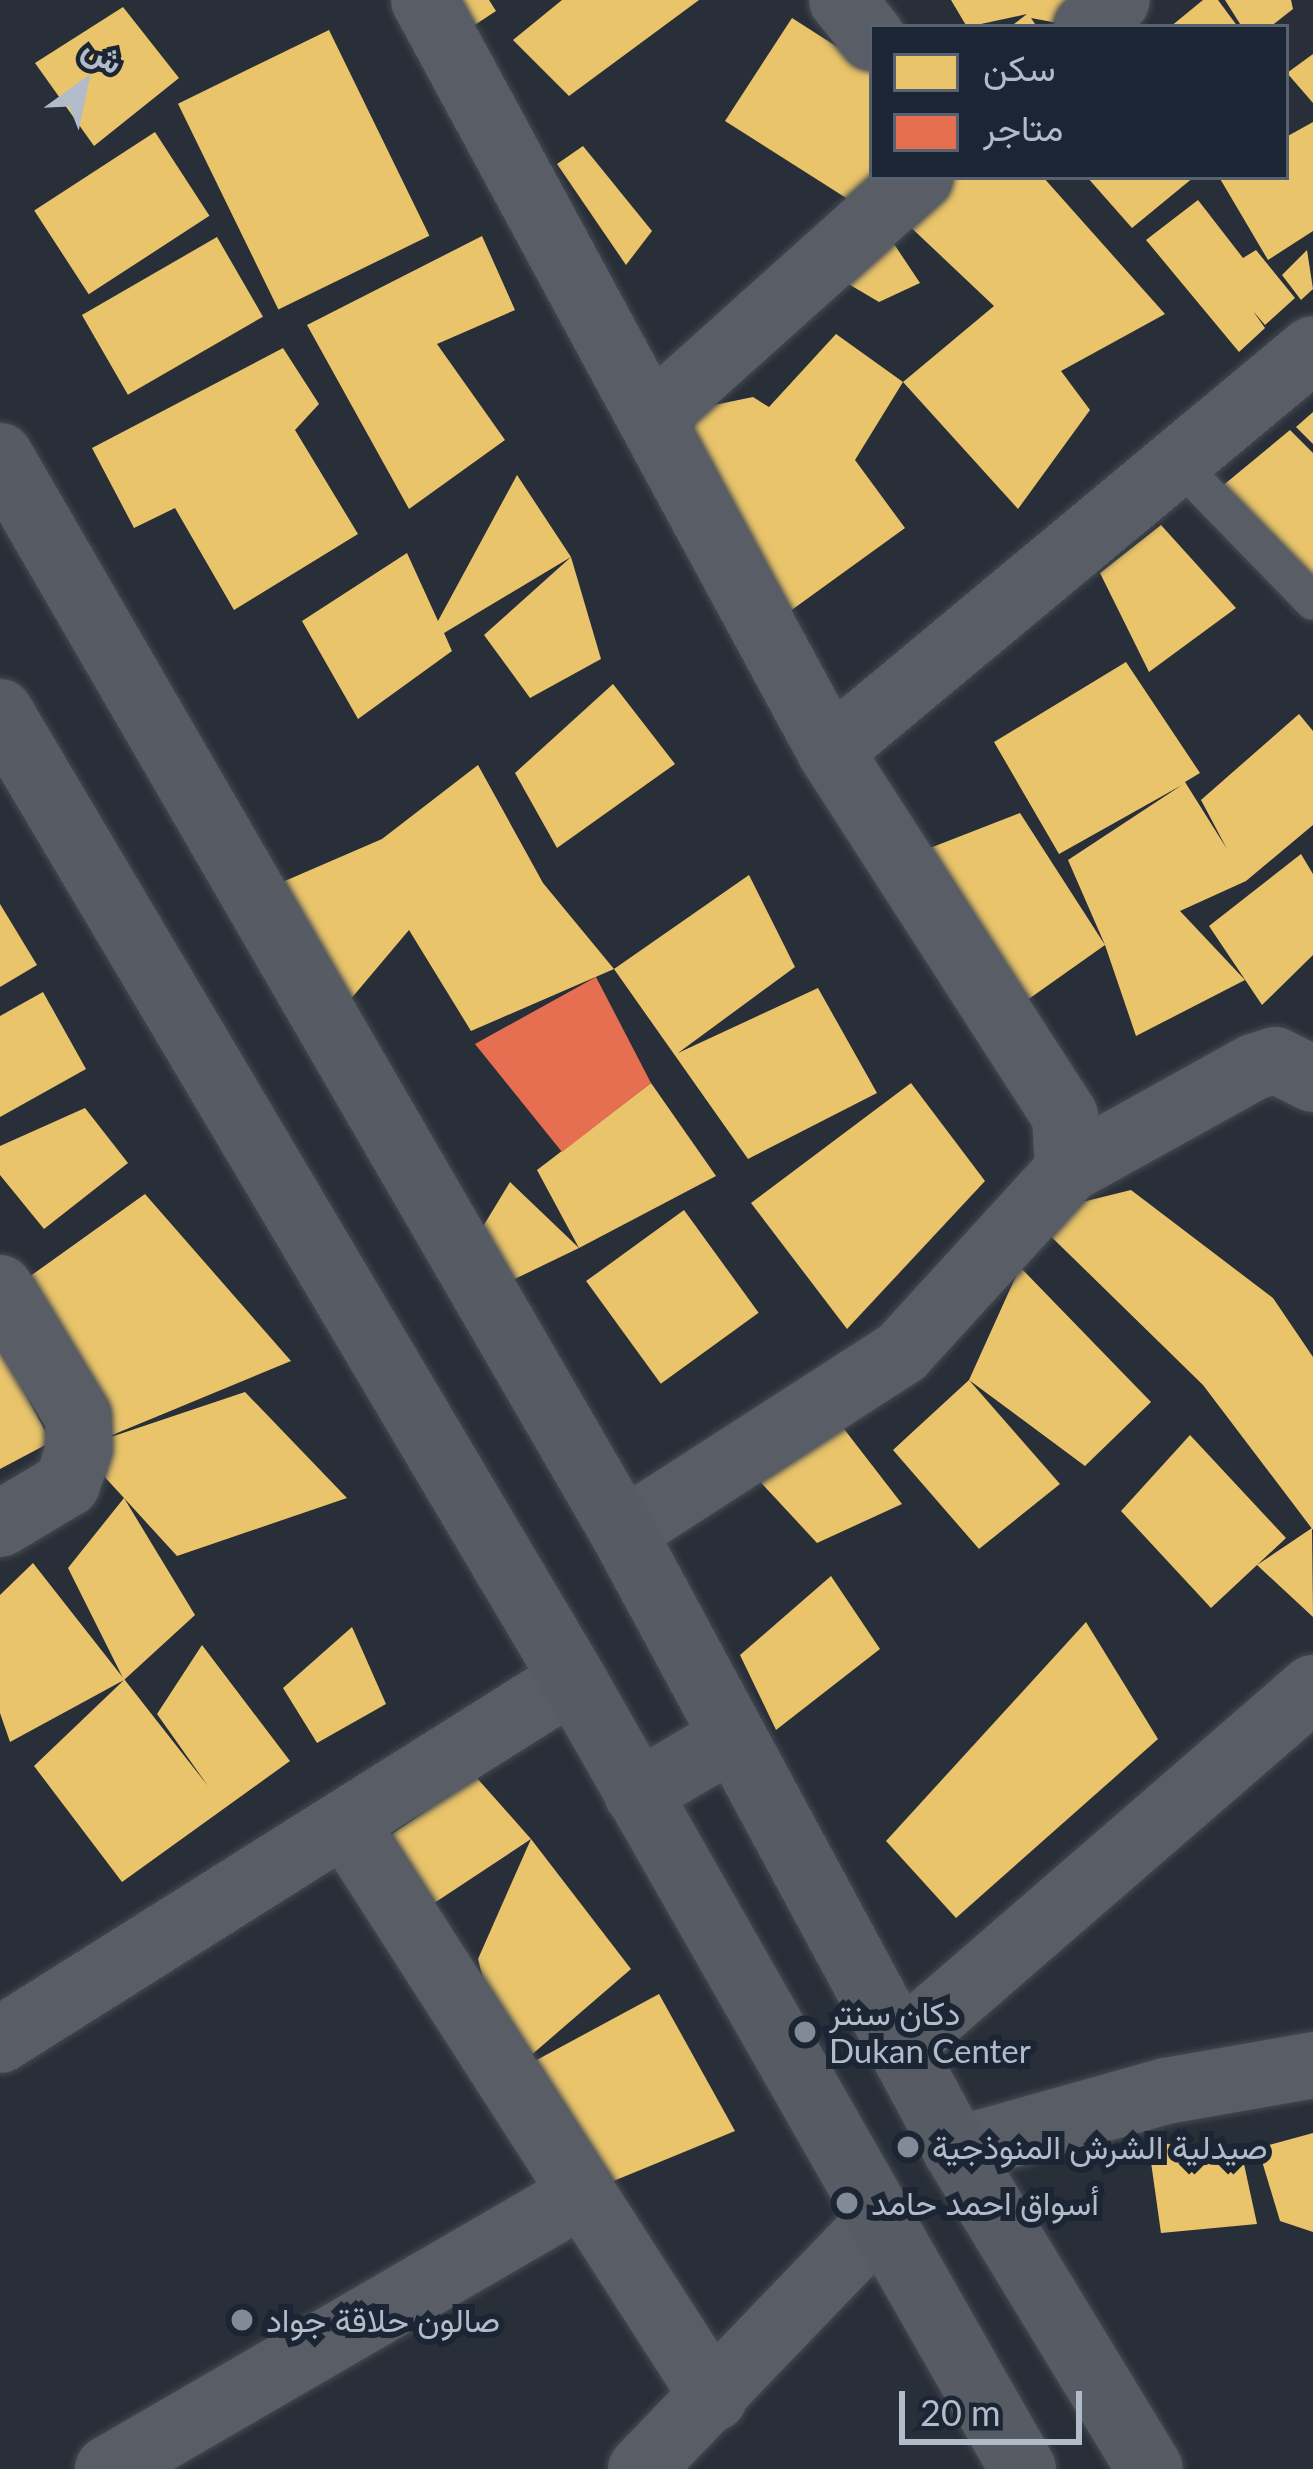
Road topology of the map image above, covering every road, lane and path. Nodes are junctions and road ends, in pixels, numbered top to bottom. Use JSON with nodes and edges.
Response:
{"nodes":[{"id":1,"x":424,"y":0,"type":"edge"},
{"id":2,"x":842,"y":0,"type":"edge"},
{"id":3,"x":1117,"y":0,"type":"edge"},
{"id":4,"x":1090,"y":24,"type":"edge"},
{"id":5,"x":869,"y":33,"type":"edge"},
{"id":6,"x":917,"y":180,"type":"edge"},
{"id":7,"x":1313,"y":349,"type":"edge"},
{"id":8,"x":651,"y":418,"type":"junction"},
{"id":9,"x":0,"y":456,"type":"edge"},
{"id":10,"x":1178,"y":461,"type":"junction"},
{"id":11,"x":1313,"y":602,"type":"edge"},
{"id":12,"x":0,"y":712,"type":"edge"},
{"id":13,"x":830,"y":751,"type":"junction"},
{"id":14,"x":1313,"y":1078,"type":"edge"},
{"id":15,"x":1068,"y":1170,"type":"junction"},
{"id":16,"x":0,"y":1288,"type":"edge"},
{"id":17,"x":0,"y":1524,"type":"edge"},
{"id":18,"x":623,"y":1532,"type":"junction"},
{"id":19,"x":573,"y":1679,"type":"junction"},
{"id":20,"x":1313,"y":1688,"type":"edge"},
{"id":21,"x":734,"y":1737,"type":"junction"},
{"id":22,"x":638,"y":1794,"type":"junction"},
{"id":23,"x":346,"y":1825,"type":"junction"},
{"id":24,"x":0,"y":2040,"type":"edge"},
{"id":25,"x":900,"y":2046,"type":"junction"},
{"id":26,"x":1313,"y":2065,"type":"edge"},
{"id":27,"x":956,"y":2150,"type":"junction"},
{"id":28,"x":582,"y":2194,"type":"junction"},
{"id":29,"x":878,"y":2224,"type":"junction"},
{"id":30,"x":714,"y":2398,"type":"junction"},
{"id":31,"x":108,"y":2469,"type":"edge"},
{"id":32,"x":641,"y":2469,"type":"edge"},
{"id":33,"x":1023,"y":2469,"type":"edge"},
{"id":34,"x":1150,"y":2469,"type":"edge"}],
"edges":[{"from":1,"to":8,"type":"street"},
{"from":2,"to":5,"type":"street"},
{"from":3,"to":4,"type":"street"},
{"from":6,"to":8,"type":"street"},
{"from":7,"to":10,"type":"street"},
{"from":8,"to":13,"type":"street"},
{"from":9,"to":18,"type":"street"},
{"from":10,"to":11,"type":"lane"},
{"from":10,"to":13,"type":"street"},
{"from":12,"to":19,"type":"street"},
{"from":13,"to":15,"type":"street"},
{"from":14,"to":15,"type":"street"},
{"from":15,"to":18,"type":"street"},
{"from":16,"to":17,"type":"street"},
{"from":18,"to":21,"type":"street"},
{"from":19,"to":22,"type":"street"},
{"from":19,"to":23,"type":"street"},
{"from":20,"to":25,"type":"street"},
{"from":21,"to":22,"type":"street"},
{"from":21,"to":25,"type":"street"},
{"from":22,"to":29,"type":"street"},
{"from":23,"to":24,"type":"street"},
{"from":23,"to":28,"type":"street"},
{"from":25,"to":27,"type":"street"},
{"from":26,"to":27,"type":"street"},
{"from":27,"to":34,"type":"street"},
{"from":28,"to":30,"type":"street"},
{"from":28,"to":31,"type":"street"},
{"from":29,"to":30,"type":"street"},
{"from":29,"to":33,"type":"street"},
{"from":30,"to":32,"type":"street"}]}
